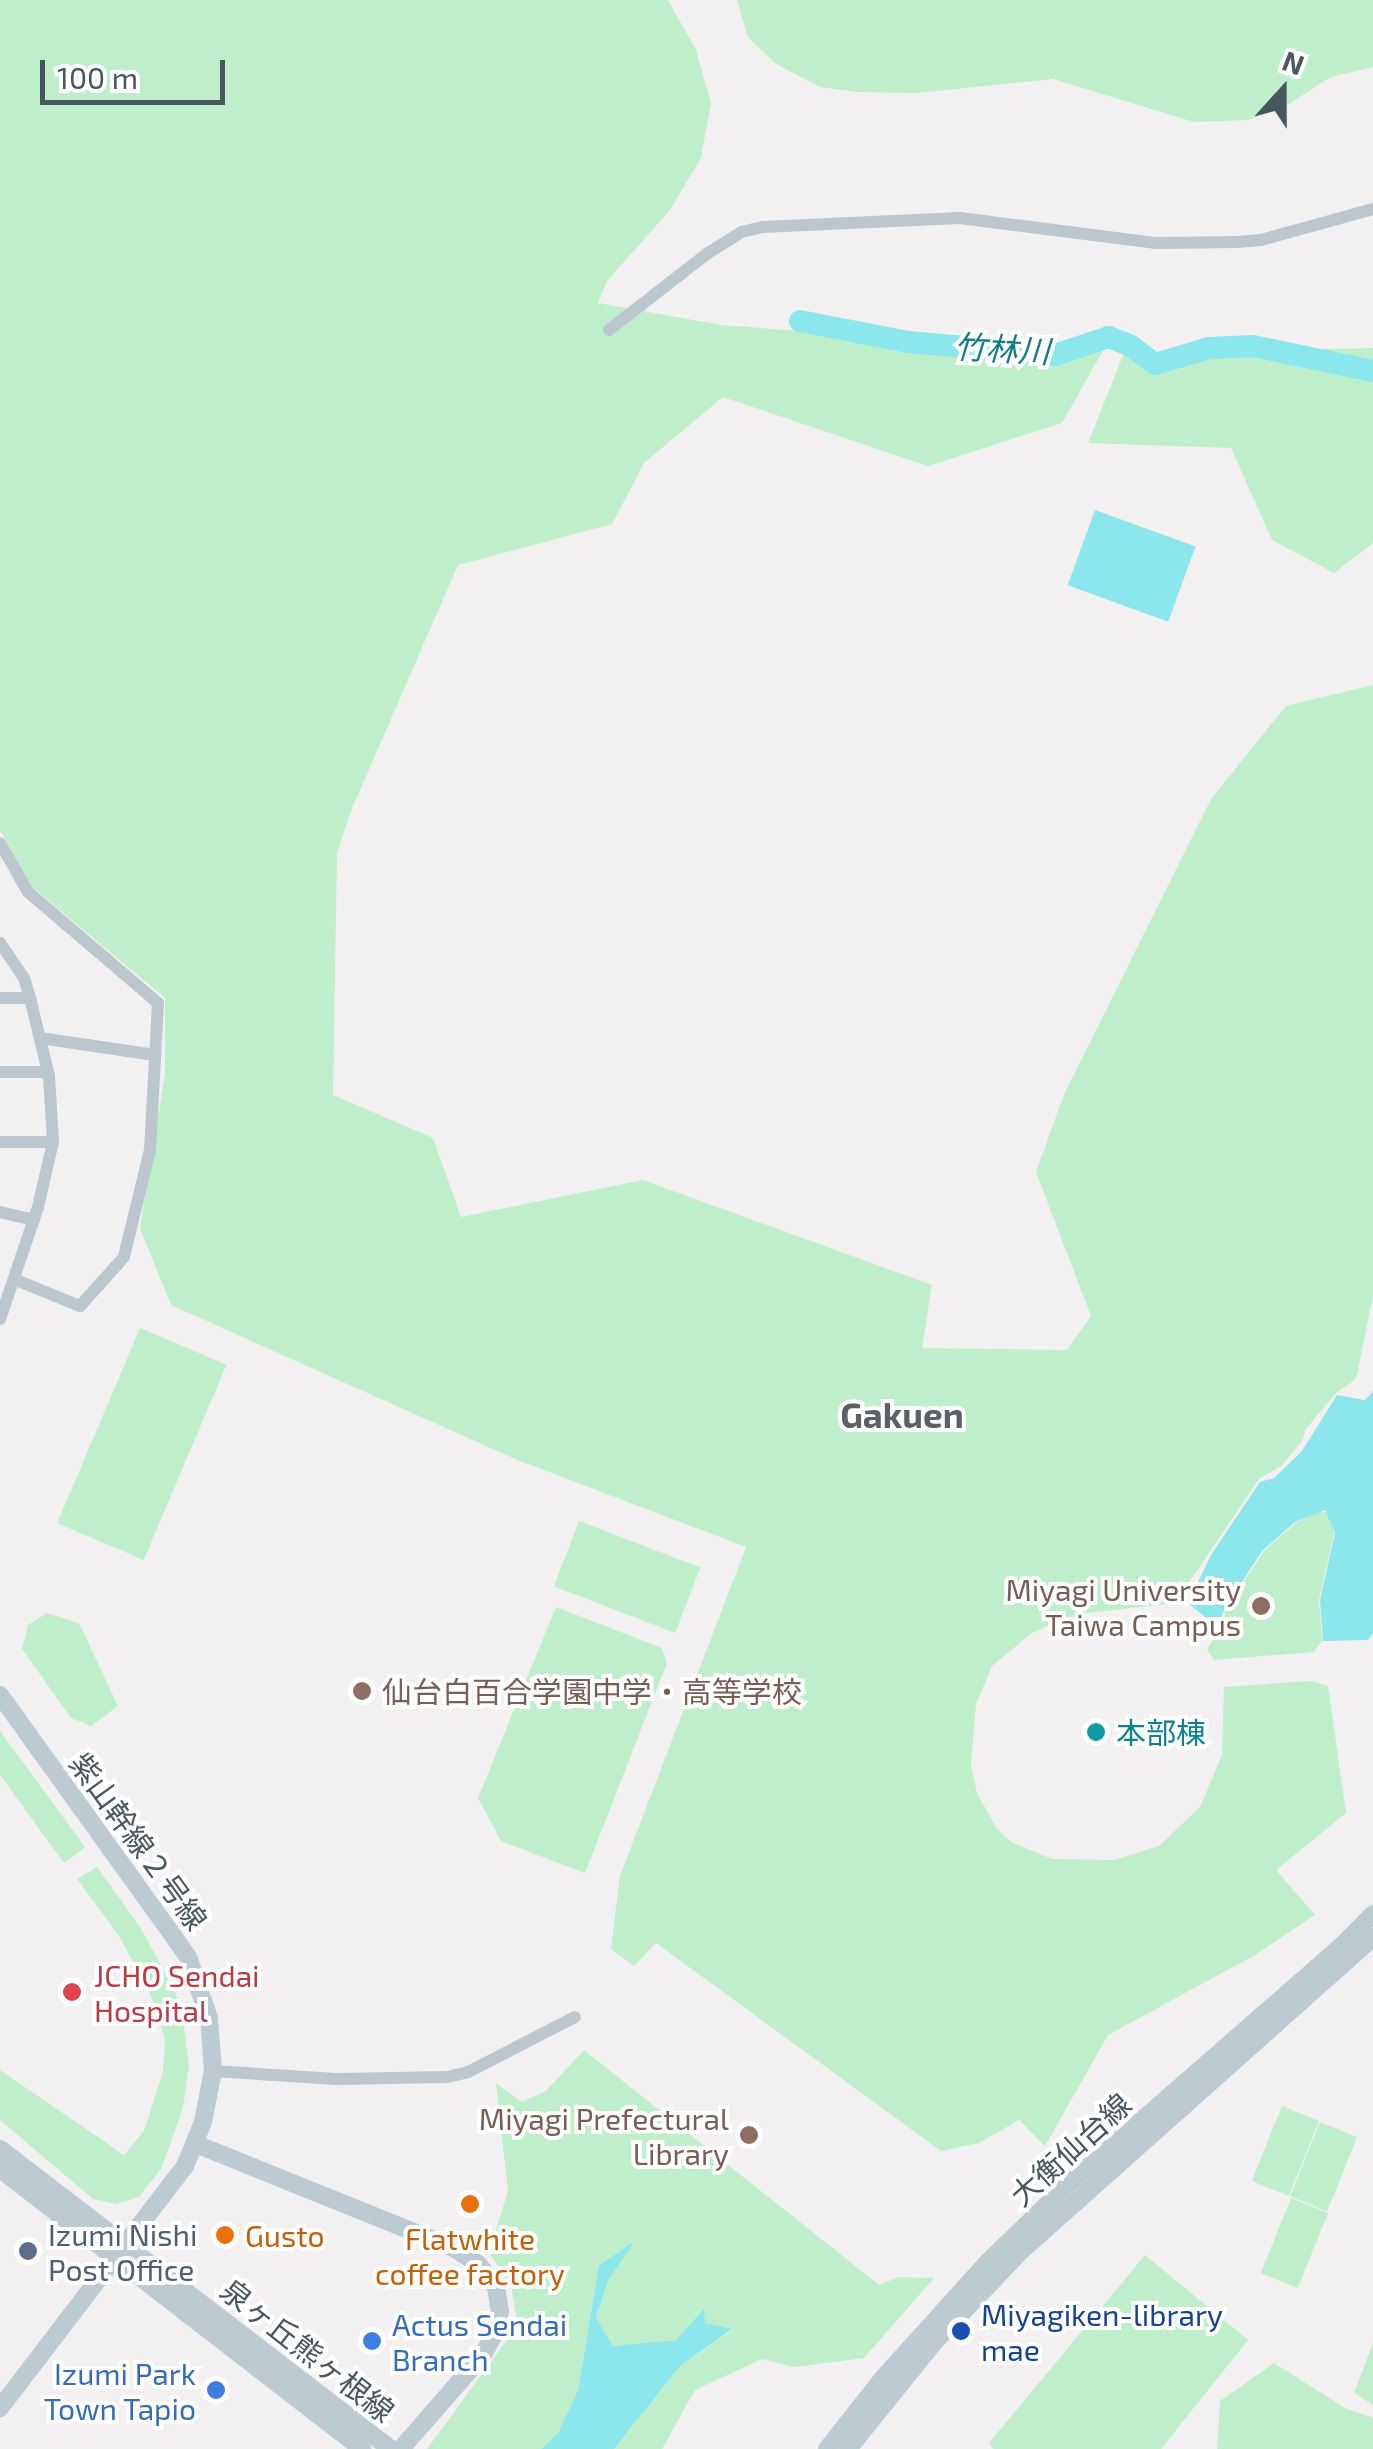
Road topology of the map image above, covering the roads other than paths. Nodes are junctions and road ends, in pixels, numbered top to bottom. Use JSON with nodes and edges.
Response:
{"nodes":[{"id":1,"x":1373,"y":209,"type":"edge"},
{"id":2,"x":609,"y":330,"type":"dead end"},
{"id":3,"x":1,"y":847,"type":"edge"},
{"id":4,"x":0,"y":942,"type":"edge"},
{"id":5,"x":0,"y":998,"type":"edge"},
{"id":6,"x":30,"y":998,"type":"junction"},
{"id":7,"x":40,"y":1038,"type":"junction"},
{"id":8,"x":155,"y":1055,"type":"junction"},
{"id":9,"x":0,"y":1072,"type":"edge"},
{"id":10,"x":48,"y":1072,"type":"junction"},
{"id":11,"x":0,"y":1142,"type":"edge"},
{"id":12,"x":53,"y":1142,"type":"junction"},
{"id":13,"x":0,"y":1212,"type":"edge"},
{"id":14,"x":34,"y":1220,"type":"junction"},
{"id":15,"x":16,"y":1280,"type":"junction"},
{"id":16,"x":4,"y":1298,"type":"edge"},
{"id":17,"x":0,"y":1319,"type":"edge"},
{"id":18,"x":0,"y":1695,"type":"edge"},
{"id":19,"x":1373,"y":1914,"type":"edge"},
{"id":20,"x":1373,"y":1937,"type":"edge"},
{"id":21,"x":574,"y":2017,"type":"dead end"},
{"id":22,"x":213,"y":2071,"type":"junction"},
{"id":23,"x":196,"y":2144,"type":"junction"},
{"id":24,"x":0,"y":2149,"type":"edge"},
{"id":25,"x":0,"y":2170,"type":"edge"},
{"id":26,"x":1069,"y":2195,"type":"junction"},
{"id":27,"x":122,"y":2251,"type":"junction"},
{"id":28,"x":0,"y":2408,"type":"edge"},
{"id":29,"x":362,"y":2449,"type":"edge"},
{"id":30,"x":391,"y":2449,"type":"edge"},
{"id":31,"x":401,"y":2449,"type":"edge"},
{"id":32,"x":827,"y":2449,"type":"edge"},
{"id":33,"x":848,"y":2449,"type":"edge"}],
"edges":[{"from":1,"to":2,"type":"street"},
{"from":3,"to":8,"type":"street"},
{"from":4,"to":6,"type":"street"},
{"from":5,"to":6,"type":"street"},
{"from":6,"to":7,"type":"street"},
{"from":7,"to":8,"type":"street"},
{"from":7,"to":10,"type":"street"},
{"from":8,"to":15,"type":"street"},
{"from":9,"to":10,"type":"street"},
{"from":10,"to":12,"type":"street"},
{"from":11,"to":12,"type":"street"},
{"from":12,"to":14,"type":"street"},
{"from":13,"to":14,"type":"street"},
{"from":14,"to":15,"type":"street"},
{"from":15,"to":16,"type":"street"},
{"from":16,"to":17,"type":"street"},
{"from":18,"to":22,"type":"main road","name":"紫山幹線２号線"},
{"from":19,"to":26,"type":"main road","name":"大衡仙台線"},
{"from":20,"to":26,"type":"main road","name":"大衡仙台線"},
{"from":21,"to":22,"type":"street"},
{"from":22,"to":23,"type":"main road","name":"紫山幹線２号線"},
{"from":23,"to":27,"type":"main road","name":"紫山幹線２号線"},
{"from":23,"to":31,"type":"main road"},
{"from":24,"to":27,"type":"main road","name":"泉ヶ丘熊ヶ根線"},
{"from":25,"to":27,"type":"main road","name":"泉ヶ丘熊ヶ根線"},
{"from":26,"to":32,"type":"main road","name":"大衡仙台線"},
{"from":26,"to":33,"type":"main road","name":"大衡仙台線"},
{"from":27,"to":28,"type":"main road","name":"紫山幹線２号線"},
{"from":27,"to":29,"type":"main road","name":"泉ヶ丘熊ヶ根線"},
{"from":27,"to":30,"type":"main road","name":"泉ヶ丘熊ヶ根線"}]}
